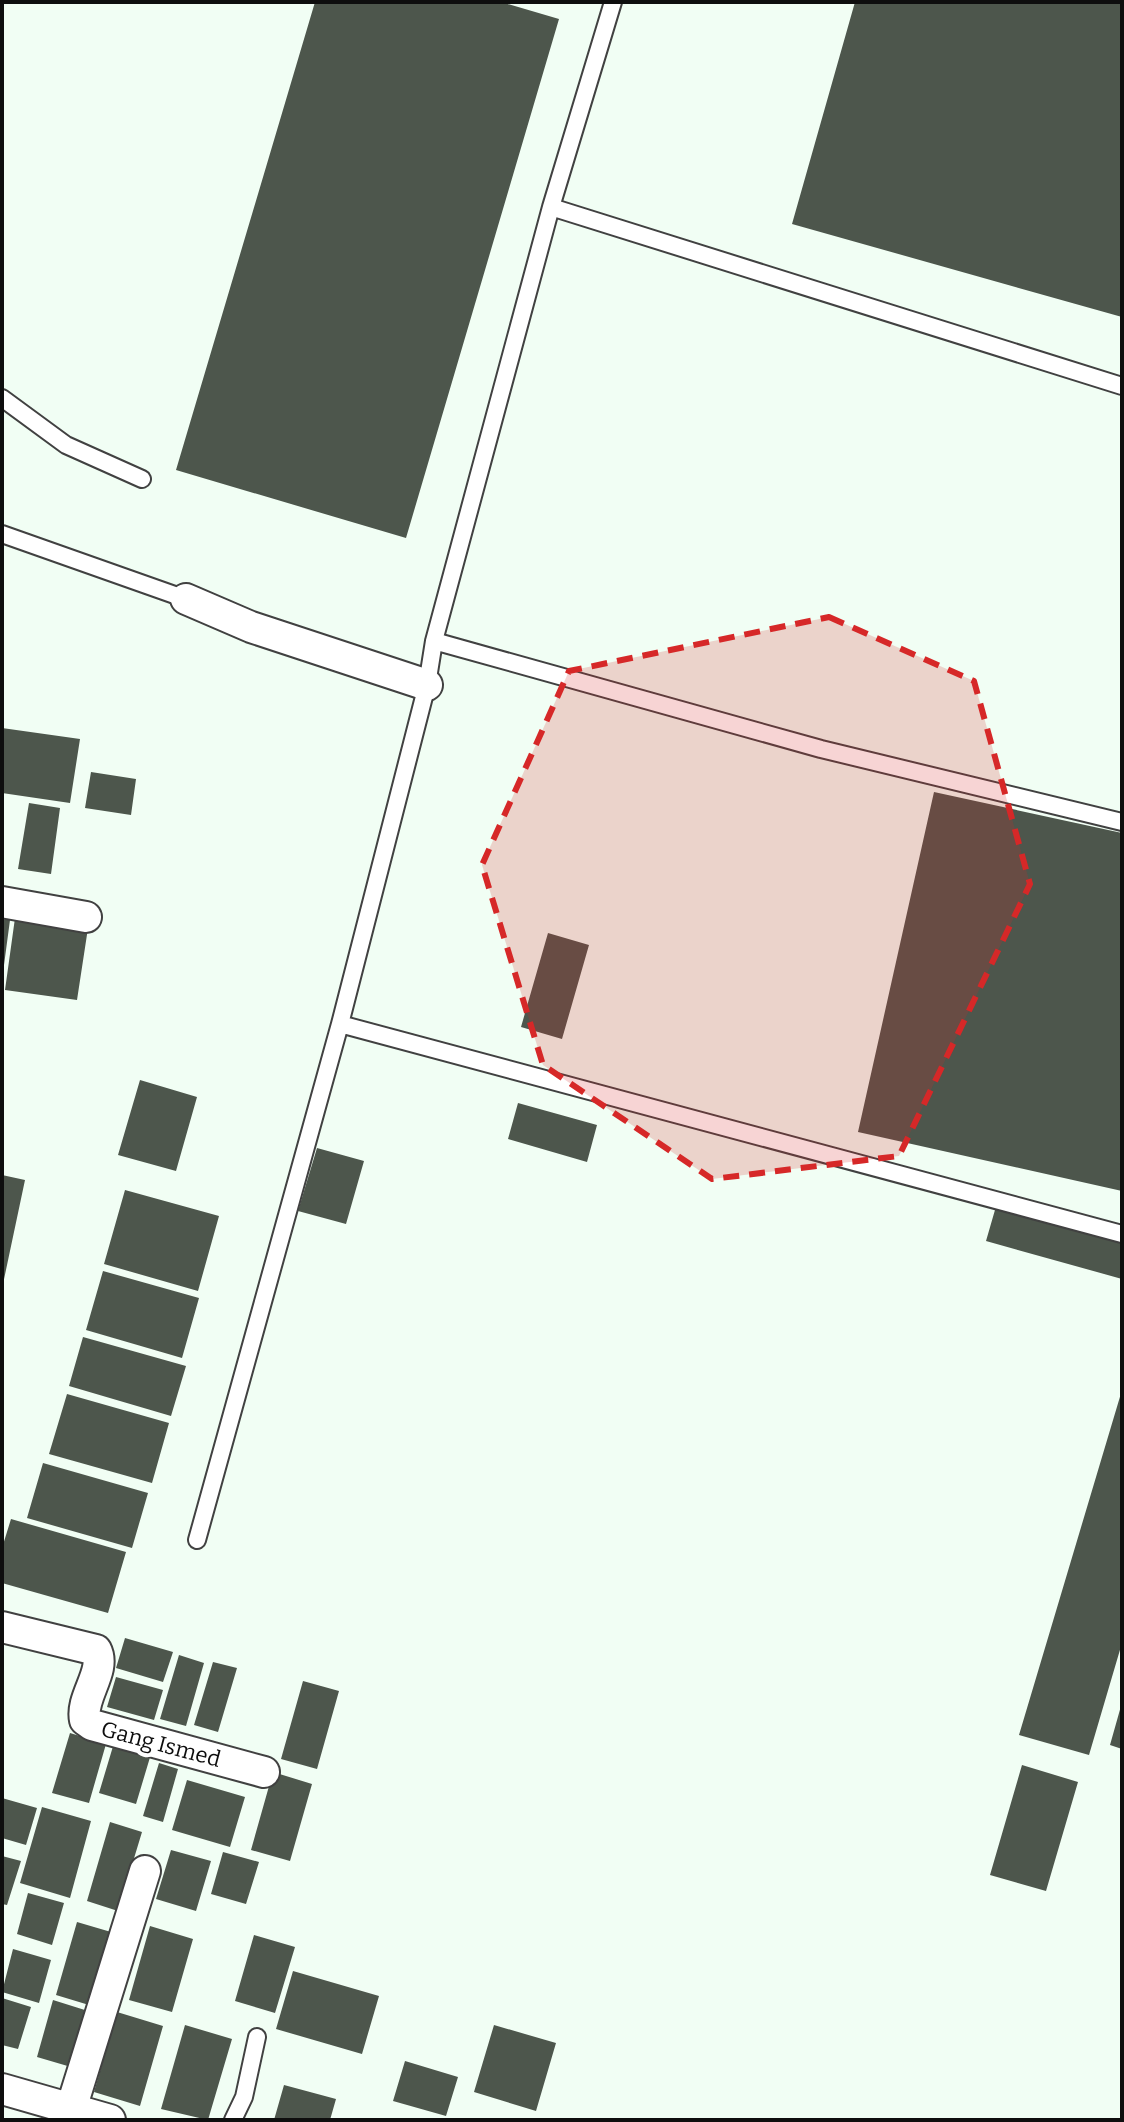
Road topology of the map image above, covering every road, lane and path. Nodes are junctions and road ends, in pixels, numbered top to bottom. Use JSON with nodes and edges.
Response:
{"nodes":[{"id":1,"x":613,"y":2,"type":"edge"},
{"id":2,"x":551,"y":207,"type":"junction"},
{"id":3,"x":1122,"y":386,"type":"edge"},
{"id":4,"x":2,"y":398,"type":"edge"},
{"id":5,"x":142,"y":479,"type":"dead end"},
{"id":6,"x":2,"y":534,"type":"edge"},
{"id":7,"x":186,"y":599,"type":"joint"},
{"id":8,"x":434,"y":641,"type":"junction"},
{"id":9,"x":427,"y":685,"type":"junction"},
{"id":10,"x":1122,"y":822,"type":"edge"},
{"id":11,"x":2,"y":902,"type":"edge"},
{"id":12,"x":86,"y":917,"type":"dead end"},
{"id":13,"x":340,"y":1024,"type":"junction"},
{"id":14,"x":1122,"y":1234,"type":"edge"},
{"id":15,"x":197,"y":1540,"type":"dead end"},
{"id":16,"x":2,"y":1627,"type":"edge"},
{"id":17,"x":264,"y":1772,"type":"dead end"},
{"id":18,"x":145,"y":1871,"type":"dead end"},
{"id":19,"x":257,"y":2037,"type":"dead end"},
{"id":20,"x":2,"y":2089,"type":"edge"},
{"id":21,"x":71,"y":2109,"type":"junction"},
{"id":22,"x":110,"y":2120,"type":"edge"},
{"id":23,"x":233,"y":2120,"type":"edge"}],
"edges":[{"from":1,"to":2,"type":"lane"},
{"from":2,"to":3,"type":"lane"},
{"from":2,"to":8,"type":"lane"},
{"from":4,"to":5,"type":"lane"},
{"from":6,"to":7,"type":"lane"},
{"from":7,"to":9,"type":"street"},
{"from":8,"to":9,"type":"lane"},
{"from":8,"to":10,"type":"lane"},
{"from":9,"to":13,"type":"lane"},
{"from":11,"to":12,"type":"street"},
{"from":13,"to":14,"type":"lane"},
{"from":13,"to":15,"type":"lane"},
{"from":16,"to":17,"type":"street","name":"Gang Ismed"},
{"from":18,"to":21,"type":"street"},
{"from":19,"to":23,"type":"lane"},
{"from":20,"to":21,"type":"street"},
{"from":21,"to":22,"type":"street"}]}
